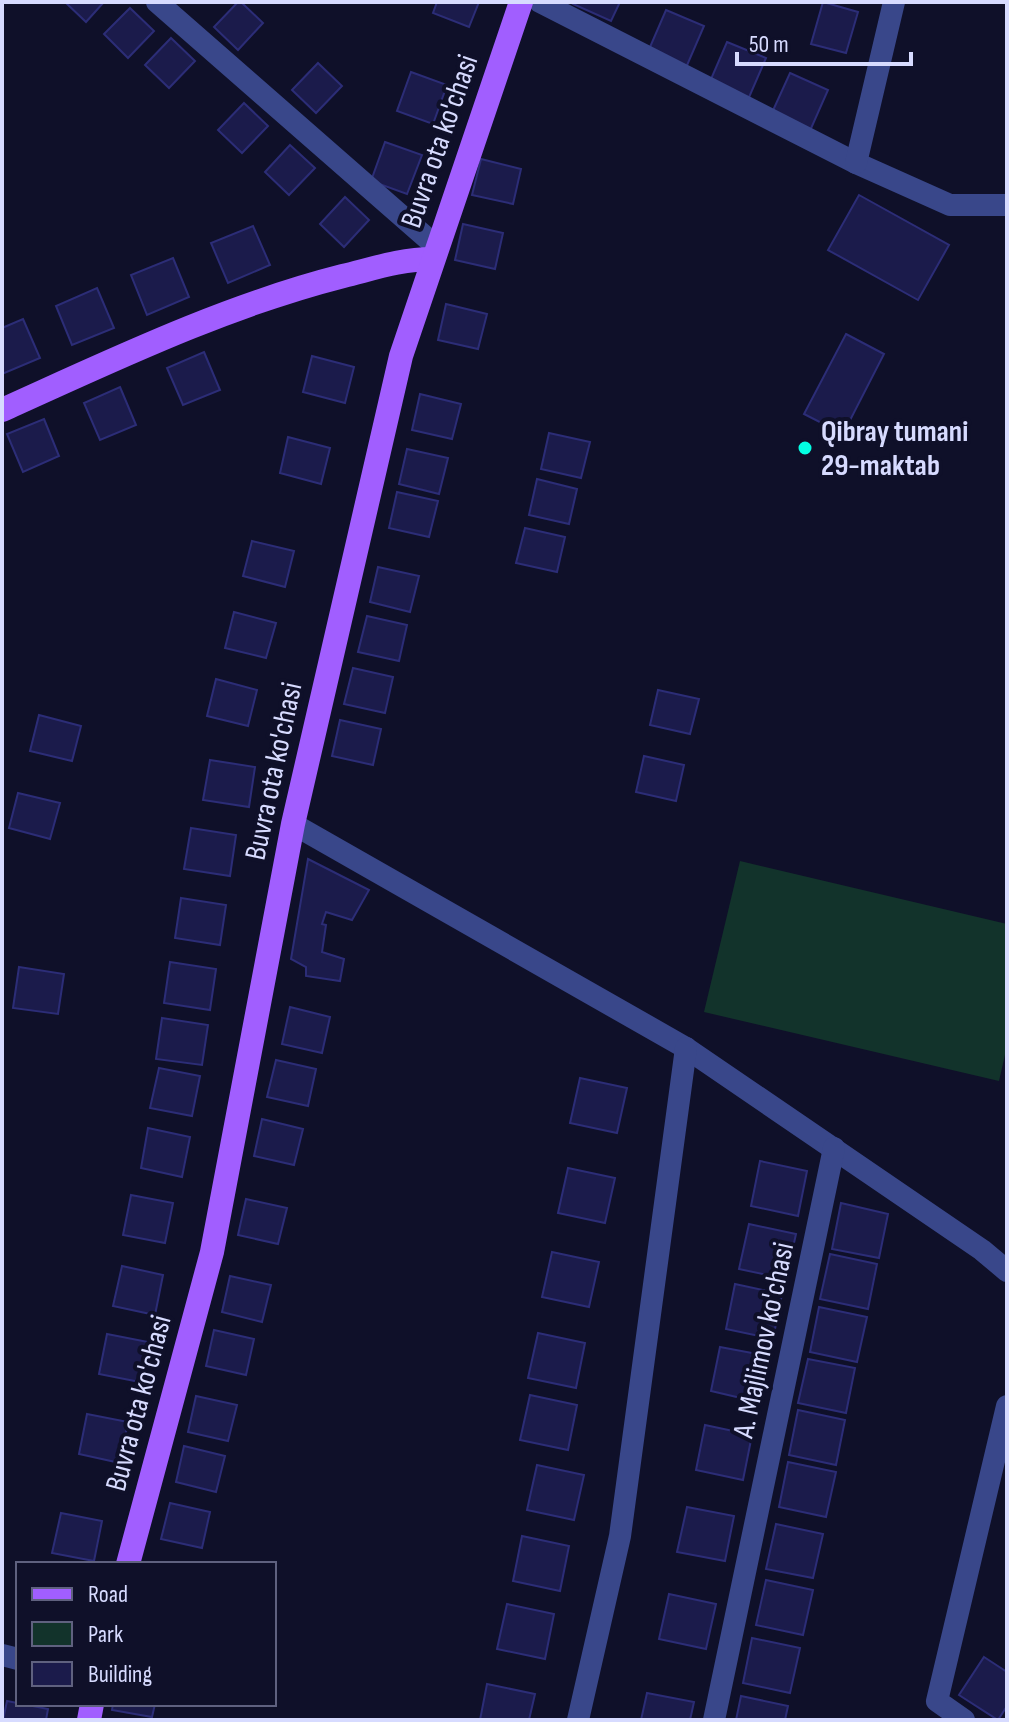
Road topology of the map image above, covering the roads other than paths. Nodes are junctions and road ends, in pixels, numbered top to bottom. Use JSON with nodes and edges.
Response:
{"nodes":[{"id":1,"x":157,"y":2,"type":"edge"},
{"id":2,"x":521,"y":2,"type":"edge"},
{"id":3,"x":540,"y":2,"type":"edge"},
{"id":4,"x":894,"y":2,"type":"edge"},
{"id":5,"x":856,"y":163,"type":"junction"},
{"id":6,"x":1007,"y":205,"type":"edge"},
{"id":7,"x":434,"y":253,"type":"junction"},
{"id":8,"x":2,"y":410,"type":"edge"},
{"id":9,"x":293,"y":824,"type":"junction"},
{"id":10,"x":686,"y":1048,"type":"junction"},
{"id":11,"x":834,"y":1148,"type":"junction"},
{"id":12,"x":1007,"y":1271,"type":"edge"},
{"id":13,"x":1007,"y":1406,"type":"edge"},
{"id":14,"x":129,"y":1562,"type":"edge"},
{"id":15,"x":578,"y":1720,"type":"edge"},
{"id":16,"x":714,"y":1720,"type":"edge"},
{"id":17,"x":964,"y":1720,"type":"edge"}],
"edges":[{"from":1,"to":7,"type":"street"},
{"from":2,"to":7,"type":"main road","name":"Buvra ota ko'chasi"},
{"from":3,"to":5,"type":"street"},
{"from":4,"to":5,"type":"street"},
{"from":5,"to":6,"type":"street"},
{"from":7,"to":8,"type":"main road"},
{"from":7,"to":9,"type":"main road","name":"Buvra ota ko'chasi"},
{"from":9,"to":10,"type":"street"},
{"from":9,"to":14,"type":"main road","name":"Buvra ota ko'chasi"},
{"from":10,"to":11,"type":"street"},
{"from":10,"to":15,"type":"street"},
{"from":11,"to":12,"type":"street"},
{"from":11,"to":16,"type":"street","name":"A. Majlimov ko'chasi"},
{"from":13,"to":17,"type":"street"}]}
